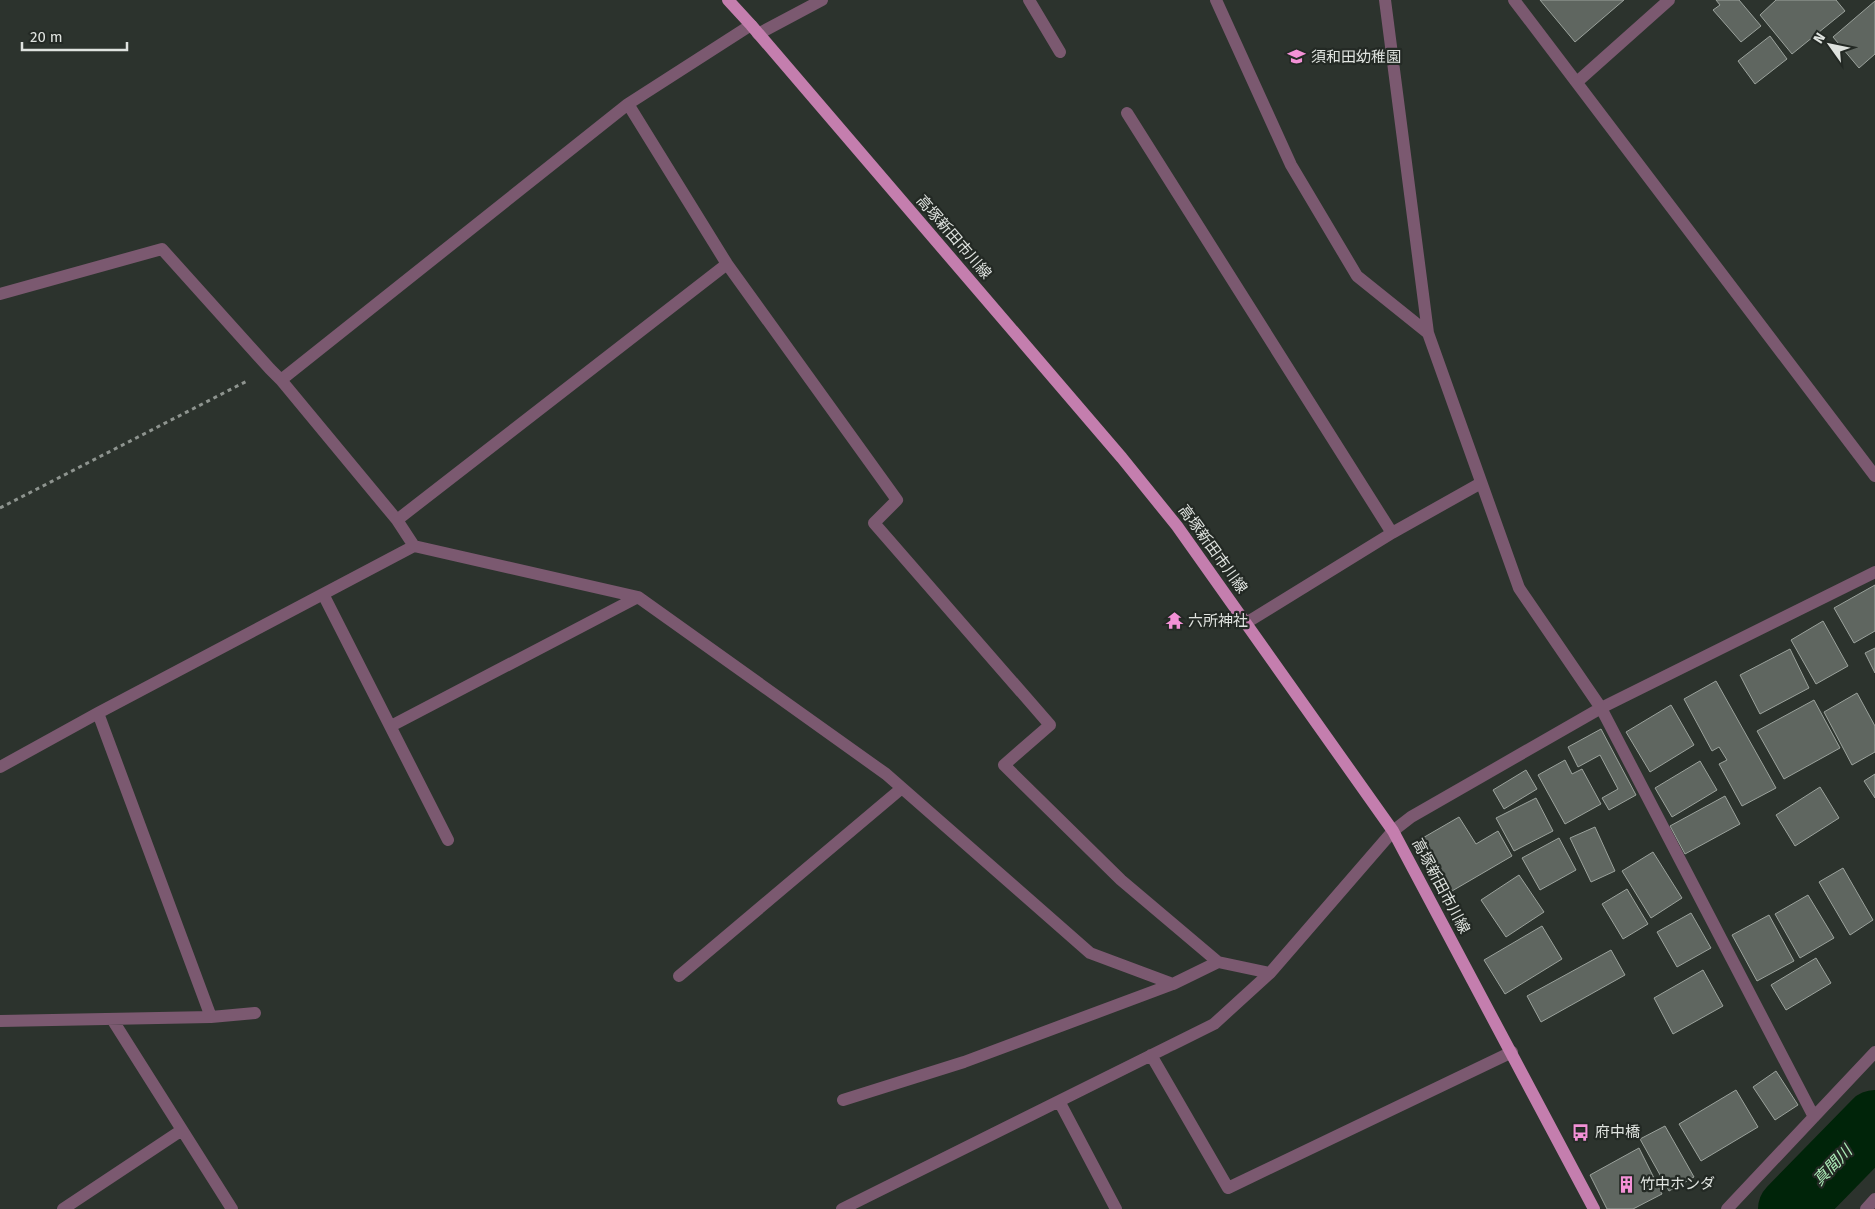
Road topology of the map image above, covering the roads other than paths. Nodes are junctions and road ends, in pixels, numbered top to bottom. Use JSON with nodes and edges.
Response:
{"nodes":[{"id":1,"x":728,"y":0,"type":"edge"},
{"id":2,"x":822,"y":0,"type":"edge"},
{"id":3,"x":1029,"y":0,"type":"edge"},
{"id":4,"x":1216,"y":0,"type":"edge"},
{"id":5,"x":1385,"y":0,"type":"edge"},
{"id":6,"x":1514,"y":0,"type":"edge"},
{"id":7,"x":1670,"y":0,"type":"edge"},
{"id":8,"x":755,"y":30,"type":"junction"},
{"id":9,"x":1060,"y":52,"type":"dead end"},
{"id":10,"x":1577,"y":82,"type":"junction"},
{"id":11,"x":628,"y":104,"type":"junction"},
{"id":12,"x":1127,"y":114,"type":"dead end"},
{"id":13,"x":727,"y":264,"type":"junction"},
{"id":14,"x":0,"y":294,"type":"edge"},
{"id":15,"x":1428,"y":333,"type":"junction"},
{"id":16,"x":281,"y":380,"type":"junction"},
{"id":17,"x":1875,"y":476,"type":"edge"},
{"id":18,"x":1481,"y":483,"type":"junction"},
{"id":19,"x":397,"y":520,"type":"junction"},
{"id":20,"x":1392,"y":533,"type":"junction"},
{"id":21,"x":414,"y":546,"type":"junction"},
{"id":22,"x":1875,"y":572,"type":"edge"},
{"id":23,"x":323,"y":594,"type":"junction"},
{"id":24,"x":638,"y":597,"type":"junction"},
{"id":25,"x":1246,"y":623,"type":"junction"},
{"id":26,"x":1601,"y":708,"type":"junction"},
{"id":27,"x":98,"y":713,"type":"junction"},
{"id":28,"x":390,"y":726,"type":"junction"},
{"id":29,"x":0,"y":768,"type":"edge"},
{"id":30,"x":902,"y":788,"type":"junction"},
{"id":31,"x":1393,"y":831,"type":"junction"},
{"id":32,"x":448,"y":840,"type":"dead end"},
{"id":33,"x":1218,"y":962,"type":"junction"},
{"id":34,"x":1270,"y":973,"type":"junction"},
{"id":35,"x":679,"y":976,"type":"dead end"},
{"id":36,"x":1173,"y":984,"type":"junction"},
{"id":37,"x":256,"y":1013,"type":"dead end"},
{"id":38,"x":2,"y":1017,"type":"edge"},
{"id":39,"x":211,"y":1017,"type":"junction"},
{"id":40,"x":112,"y":1019,"type":"junction"},
{"id":41,"x":1512,"y":1052,"type":"junction"},
{"id":42,"x":1875,"y":1052,"type":"edge"},
{"id":43,"x":1151,"y":1055,"type":"junction"},
{"id":44,"x":843,"y":1100,"type":"dead end"},
{"id":45,"x":1059,"y":1101,"type":"junction"},
{"id":46,"x":1814,"y":1117,"type":"junction"},
{"id":47,"x":182,"y":1130,"type":"junction"},
{"id":48,"x":1875,"y":1199,"type":"edge"},
{"id":49,"x":63,"y":1209,"type":"edge"},
{"id":50,"x":232,"y":1209,"type":"edge"},
{"id":51,"x":842,"y":1209,"type":"edge"},
{"id":52,"x":1116,"y":1209,"type":"edge"},
{"id":53,"x":1594,"y":1209,"type":"edge"},
{"id":54,"x":1727,"y":1209,"type":"edge"},
{"id":55,"x":1866,"y":1209,"type":"edge"}],
"edges":[{"from":1,"to":8,"type":"main road","name":"高塚新田市川線"},
{"from":2,"to":8,"type":"street"},
{"from":3,"to":9,"type":"street"},
{"from":4,"to":15,"type":"street"},
{"from":5,"to":15,"type":"street"},
{"from":6,"to":10,"type":"street"},
{"from":7,"to":10,"type":"street"},
{"from":8,"to":11,"type":"street"},
{"from":8,"to":25,"type":"main road","name":"高塚新田市川線"},
{"from":10,"to":17,"type":"street"},
{"from":11,"to":13,"type":"street"},
{"from":11,"to":16,"type":"street"},
{"from":12,"to":20,"type":"street"},
{"from":13,"to":19,"type":"street"},
{"from":13,"to":33,"type":"street"},
{"from":14,"to":16,"type":"street"},
{"from":15,"to":18,"type":"street"},
{"from":16,"to":19,"type":"street"},
{"from":18,"to":20,"type":"street"},
{"from":18,"to":26,"type":"street"},
{"from":19,"to":21,"type":"street"},
{"from":20,"to":25,"type":"street"},
{"from":21,"to":23,"type":"street"},
{"from":21,"to":24,"type":"street"},
{"from":22,"to":26,"type":"street"},
{"from":23,"to":27,"type":"street"},
{"from":23,"to":28,"type":"street"},
{"from":24,"to":28,"type":"street"},
{"from":24,"to":30,"type":"street"},
{"from":25,"to":31,"type":"main road","name":"高塚新田市川線"},
{"from":26,"to":31,"type":"street"},
{"from":26,"to":46,"type":"street"},
{"from":27,"to":29,"type":"street"},
{"from":27,"to":39,"type":"street"},
{"from":28,"to":32,"type":"street"},
{"from":30,"to":35,"type":"street"},
{"from":30,"to":36,"type":"street"},
{"from":31,"to":34,"type":"street"},
{"from":31,"to":41,"type":"main road","name":"高塚新田市川線"},
{"from":33,"to":34,"type":"street"},
{"from":33,"to":36,"type":"street"},
{"from":34,"to":43,"type":"street"},
{"from":36,"to":44,"type":"street"},
{"from":37,"to":39,"type":"street"},
{"from":38,"to":40,"type":"street"},
{"from":39,"to":40,"type":"street"},
{"from":40,"to":47,"type":"street"},
{"from":41,"to":43,"type":"street"},
{"from":41,"to":53,"type":"main road","name":"高塚新田市川線"},
{"from":42,"to":46,"type":"street"},
{"from":43,"to":45,"type":"street"},
{"from":45,"to":51,"type":"street"},
{"from":45,"to":52,"type":"street"},
{"from":46,"to":54,"type":"street"},
{"from":47,"to":49,"type":"street"},
{"from":47,"to":50,"type":"street"},
{"from":48,"to":55,"type":"street"}]}
